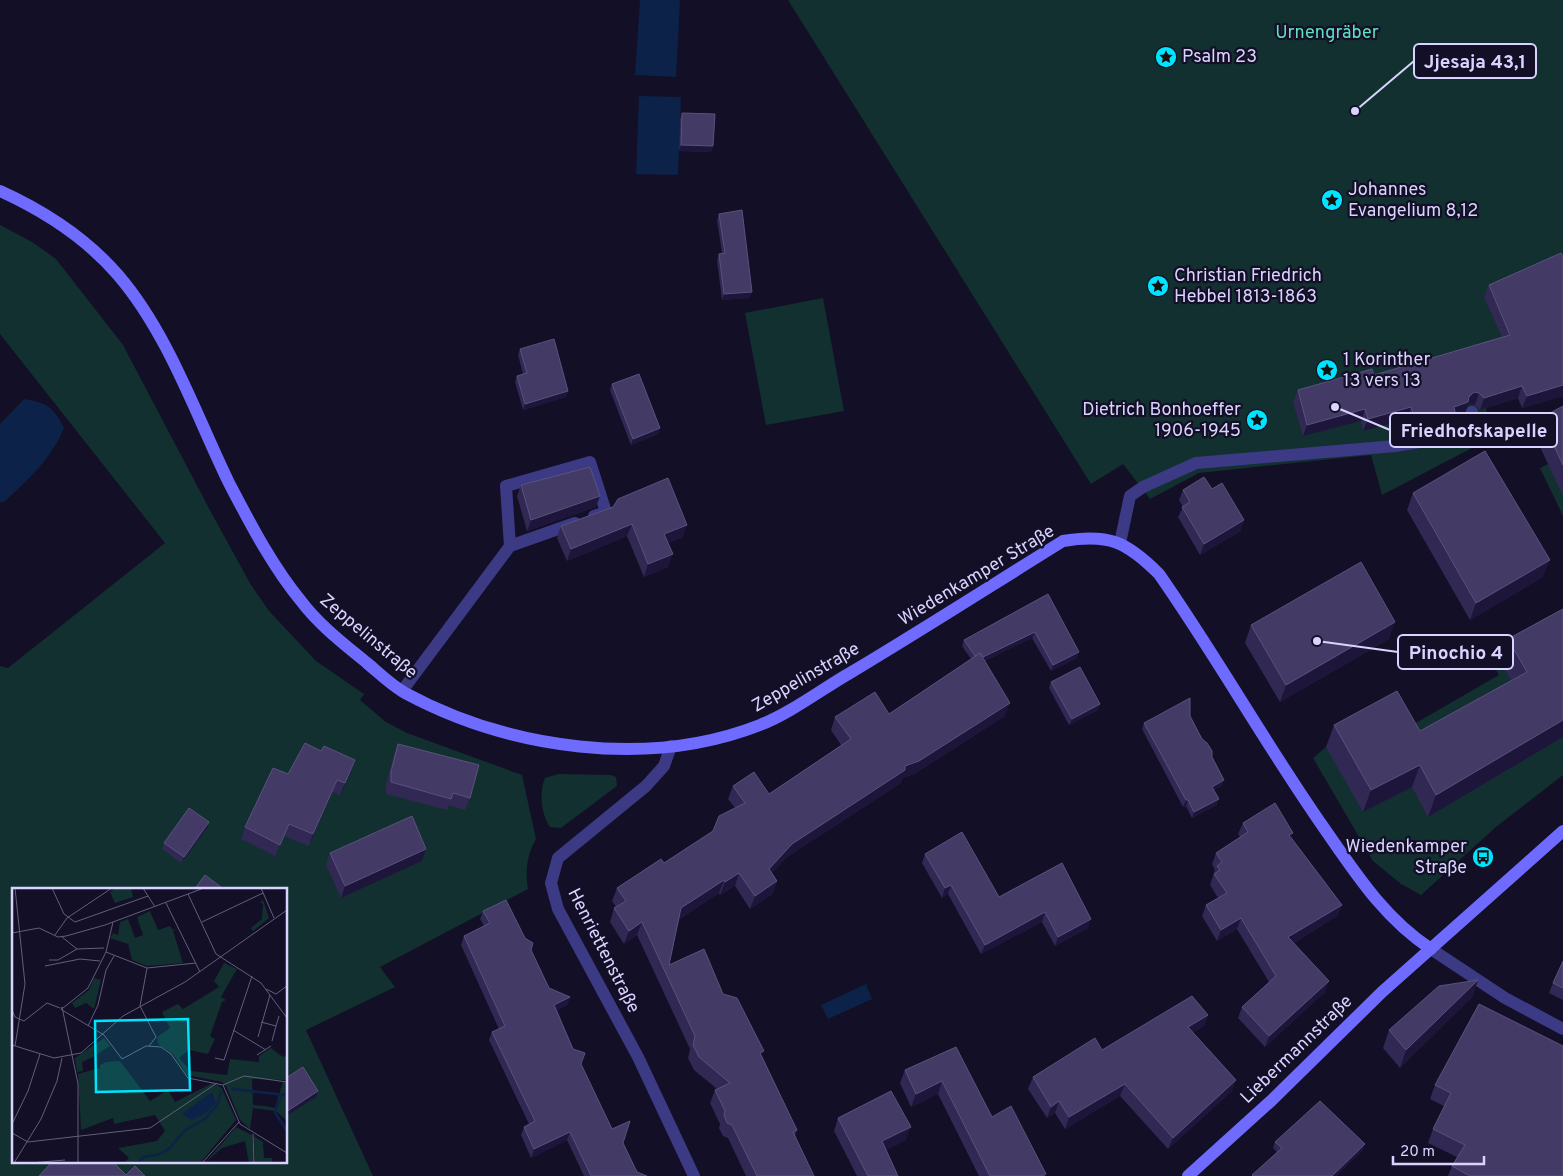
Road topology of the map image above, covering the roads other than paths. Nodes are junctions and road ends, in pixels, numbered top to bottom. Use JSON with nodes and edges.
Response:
{"nodes":[{"id":1,"x":0,"y":191,"type":"edge"},
{"id":2,"x":1472,"y":412,"type":"dead end"},
{"id":3,"x":1120,"y":543,"type":"junction"},
{"id":4,"x":510,"y":546,"type":"junction"},
{"id":5,"x":901,"y":642,"type":"joint"},
{"id":6,"x":402,"y":691,"type":"junction"},
{"id":7,"x":672,"y":746,"type":"junction"},
{"id":8,"x":1563,"y":831,"type":"edge"},
{"id":9,"x":1431,"y":949,"type":"junction"},
{"id":10,"x":1563,"y":1029,"type":"edge"},
{"id":11,"x":694,"y":1176,"type":"edge"},
{"id":12,"x":1188,"y":1176,"type":"edge"}],
"edges":[{"from":1,"to":6,"type":"street","name":"Zeppelinstraße"},
{"from":2,"to":3,"type":"street"},
{"from":3,"to":5,"type":"street","name":"Wiedenkamper Straße"},
{"from":3,"to":9,"type":"street","name":"Wiedenkamper Straße"},
{"from":4,"to":4,"type":"street"},
{"from":4,"to":6,"type":"street"},
{"from":5,"to":7,"type":"street","name":"Zeppelinstraße"},
{"from":6,"to":7,"type":"street","name":"Zeppelinstraße"},
{"from":7,"to":11,"type":"street","name":"Henriettenstraße"},
{"from":8,"to":9,"type":"street","name":"Liebermannstraße"},
{"from":9,"to":10,"type":"street","name":"Wiedenkamper Straße"},
{"from":9,"to":12,"type":"street","name":"Liebermannstraße"}]}
